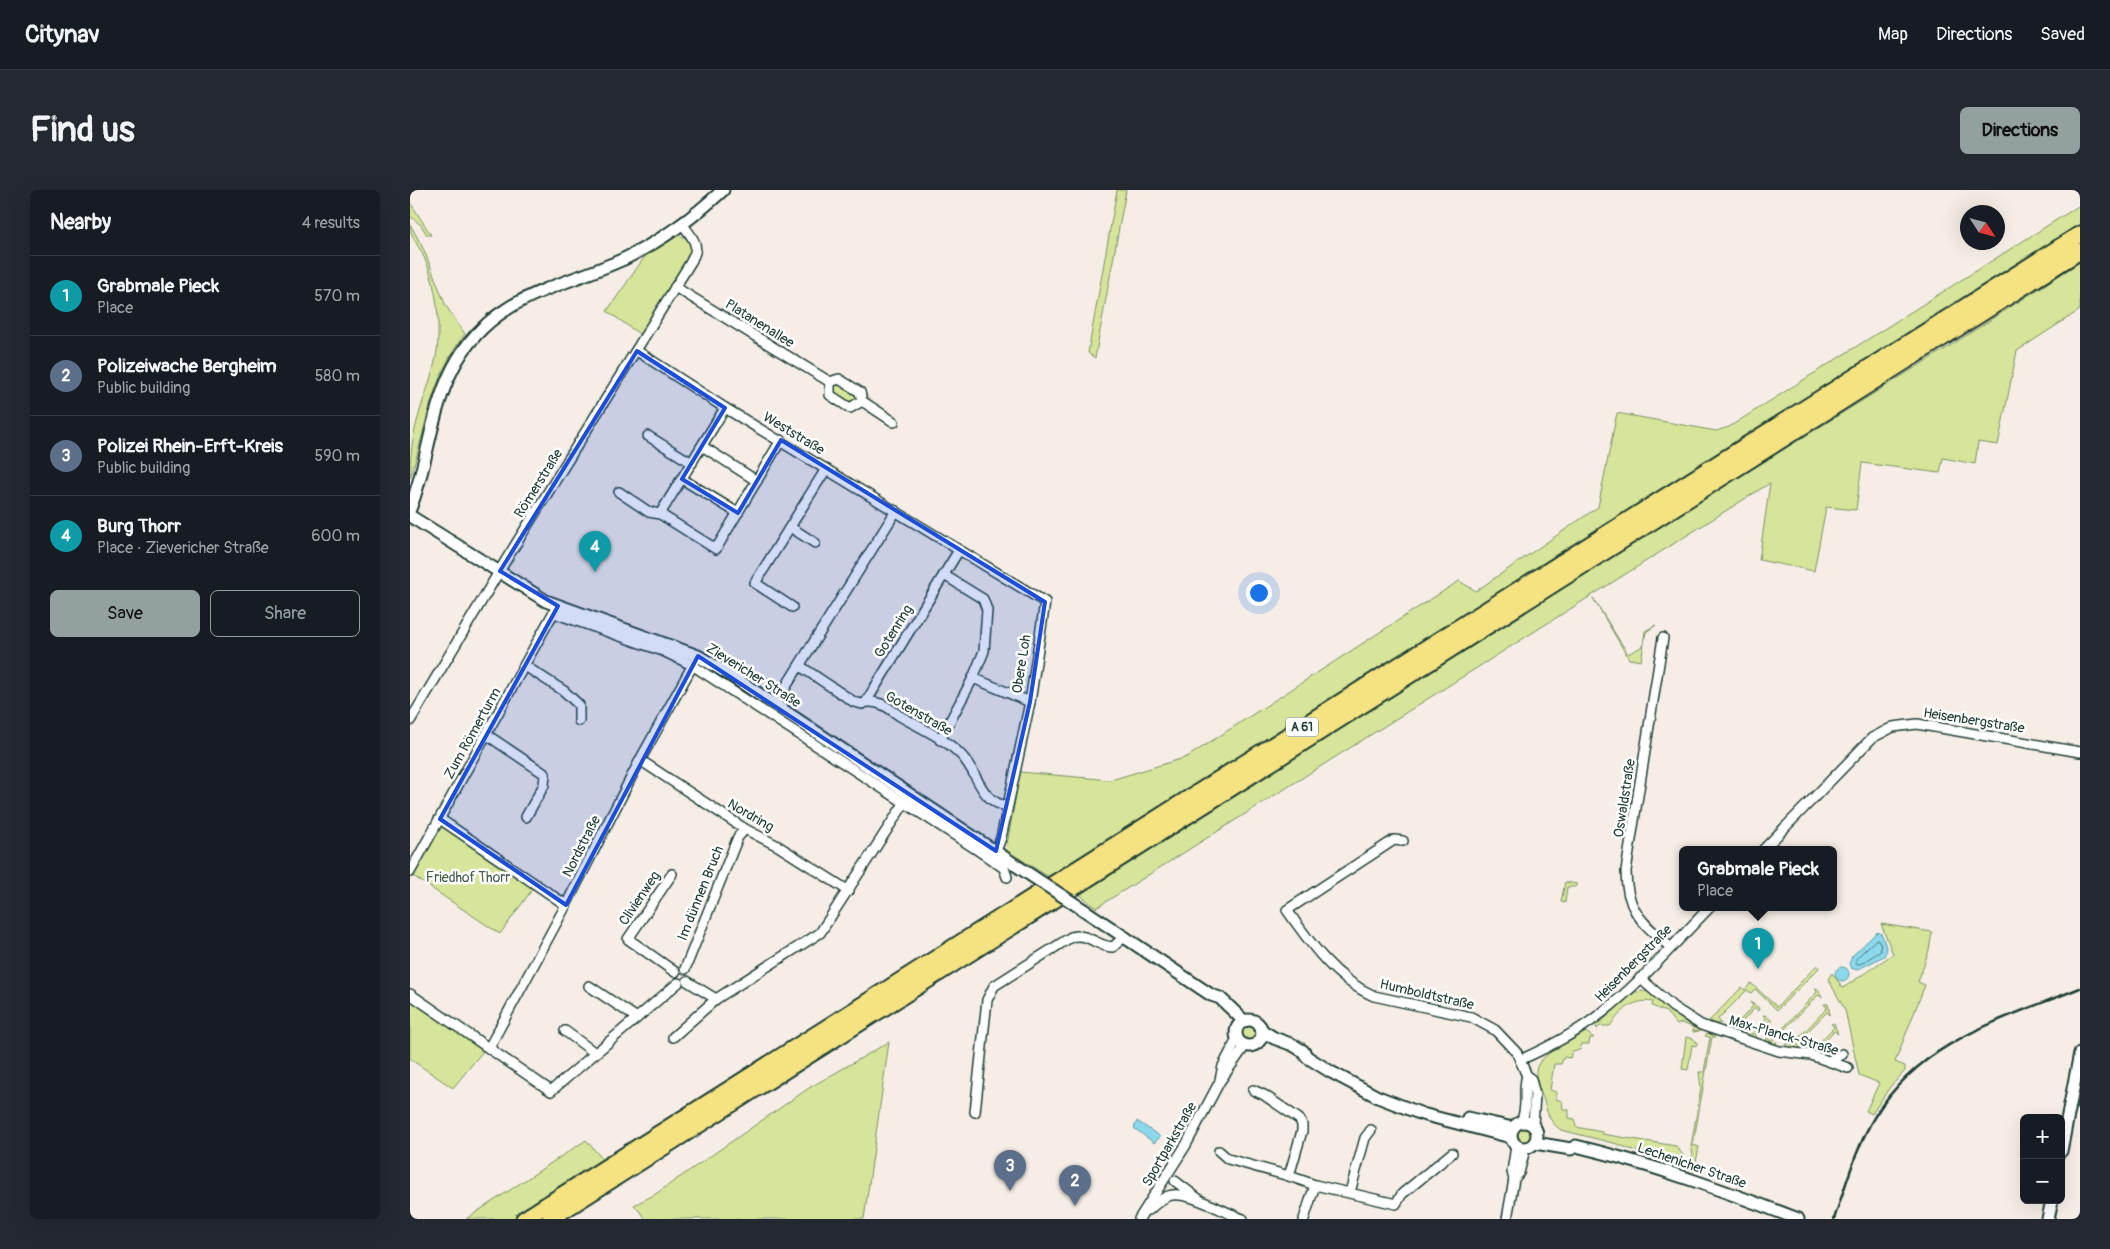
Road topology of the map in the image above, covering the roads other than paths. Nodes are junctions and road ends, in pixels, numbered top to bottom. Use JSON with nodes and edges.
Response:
{"nodes":[{"id":1,"x":723,"y":190,"type":"edge"},
{"id":2,"x":683,"y":225,"type":"junction"},
{"id":3,"x":2080,"y":234,"type":"edge"},
{"id":4,"x":2080,"y":251,"type":"edge"},
{"id":5,"x":675,"y":287,"type":"junction"},
{"id":6,"x":637,"y":351,"type":"junction"},
{"id":7,"x":830,"y":382,"type":"junction"},
{"id":8,"x":862,"y":401,"type":"junction"},
{"id":9,"x":725,"y":408,"type":"junction"},
{"id":10,"x":894,"y":422,"type":"dead end"},
{"id":11,"x":648,"y":436,"type":"dead end"},
{"id":12,"x":781,"y":440,"type":"junction"},
{"id":13,"x":702,"y":446,"type":"junction"},
{"id":14,"x":692,"y":463,"type":"junction"},
{"id":15,"x":826,"y":469,"type":"junction"},
{"id":16,"x":682,"y":479,"type":"junction"},
{"id":17,"x":757,"y":481,"type":"junction"},
{"id":18,"x":619,"y":492,"type":"dead end"},
{"id":19,"x":410,"y":510,"type":"edge"},
{"id":20,"x":896,"y":511,"type":"junction"},
{"id":21,"x":660,"y":514,"type":"junction"},
{"id":22,"x":738,"y":514,"type":"junction"},
{"id":23,"x":410,"y":516,"type":"edge"},
{"id":24,"x":790,"y":527,"type":"junction"},
{"id":25,"x":938,"y":537,"type":"joint"},
{"id":26,"x":815,"y":542,"type":"dead end"},
{"id":27,"x":959,"y":550,"type":"junction"},
{"id":28,"x":500,"y":571,"type":"junction"},
{"id":29,"x":944,"y":575,"type":"junction"},
{"id":30,"x":792,"y":607,"type":"dead end"},
{"id":31,"x":555,"y":609,"type":"junction"},
{"id":32,"x":1663,"y":638,"type":"dead end"},
{"id":33,"x":695,"y":661,"type":"junction"},
{"id":34,"x":525,"y":666,"type":"junction"},
{"id":35,"x":800,"y":666,"type":"junction"},
{"id":36,"x":973,"y":678,"type":"junction"},
{"id":37,"x":866,"y":702,"type":"junction"},
{"id":38,"x":1030,"y":702,"type":"junction"},
{"id":39,"x":775,"y":704,"type":"junction"},
{"id":40,"x":580,"y":720,"type":"dead end"},
{"id":41,"x":410,"y":721,"type":"edge"},
{"id":42,"x":487,"y":735,"type":"junction"},
{"id":43,"x":940,"y":740,"type":"junction"},
{"id":44,"x":2080,"y":752,"type":"edge"},
{"id":45,"x":640,"y":760,"type":"junction"},
{"id":46,"x":905,"y":802,"type":"junction"},
{"id":47,"x":1007,"y":806,"type":"junction"},
{"id":48,"x":526,"y":817,"type":"dead end"},
{"id":49,"x":440,"y":819,"type":"junction"},
{"id":50,"x":745,"y":829,"type":"junction"},
{"id":51,"x":1403,"y":842,"type":"dead end"},
{"id":52,"x":1767,"y":846,"type":"edge"},
{"id":53,"x":996,"y":851,"type":"junction"},
{"id":54,"x":410,"y":872,"type":"edge"},
{"id":55,"x":672,"y":874,"type":"dead end"},
{"id":56,"x":1007,"y":877,"type":"dead end"},
{"id":57,"x":849,"y":891,"type":"junction"},
{"id":58,"x":566,"y":905,"type":"junction"},
{"id":59,"x":1706,"y":911,"type":"edge"},
{"id":60,"x":1125,"y":936,"type":"junction"},
{"id":61,"x":1670,"y":947,"type":"junction"},
{"id":62,"x":685,"y":969,"type":"junction"},
{"id":63,"x":675,"y":972,"type":"junction"},
{"id":64,"x":1640,"y":978,"type":"junction"},
{"id":65,"x":687,"y":981,"type":"junction"},
{"id":66,"x":678,"y":983,"type":"junction"},
{"id":67,"x":589,"y":986,"type":"dead end"},
{"id":68,"x":410,"y":994,"type":"edge"},
{"id":69,"x":601,"y":994,"type":"junction"},
{"id":70,"x":716,"y":999,"type":"junction"},
{"id":71,"x":595,"y":1002,"type":"dead end"},
{"id":72,"x":637,"y":1018,"type":"junction"},
{"id":73,"x":1261,"y":1030,"type":"junction"},
{"id":74,"x":565,"y":1031,"type":"dead end"},
{"id":75,"x":1244,"y":1036,"type":"junction"},
{"id":76,"x":673,"y":1037,"type":"dead end"},
{"id":77,"x":491,"y":1050,"type":"junction"},
{"id":78,"x":595,"y":1053,"type":"junction"},
{"id":79,"x":2080,"y":1053,"type":"edge"},
{"id":80,"x":1842,"y":1054,"type":"dead end"},
{"id":81,"x":1307,"y":1057,"type":"junction"},
{"id":82,"x":1520,"y":1060,"type":"junction"},
{"id":83,"x":1829,"y":1061,"type":"junction"},
{"id":84,"x":1848,"y":1068,"type":"dead end"},
{"id":85,"x":1527,"y":1076,"type":"junction"},
{"id":86,"x":1253,"y":1090,"type":"dead end"},
{"id":87,"x":975,"y":1112,"type":"dead end"},
{"id":88,"x":1370,"y":1130,"type":"dead end"},
{"id":89,"x":2065,"y":1130,"type":"edge"},
{"id":90,"x":1535,"y":1133,"type":"junction"},
{"id":91,"x":1517,"y":1136,"type":"junction"},
{"id":92,"x":1219,"y":1150,"type":"dead end"},
{"id":93,"x":1452,"y":1153,"type":"dead end"},
{"id":94,"x":1289,"y":1176,"type":"junction"},
{"id":95,"x":1175,"y":1182,"type":"dead end"},
{"id":96,"x":1315,"y":1184,"type":"junction"},
{"id":97,"x":1350,"y":1192,"type":"junction"},
{"id":98,"x":1202,"y":1202,"type":"junction"},
{"id":99,"x":2051,"y":1204,"type":"edge"},
{"id":100,"x":1141,"y":1217,"type":"edge"},
{"id":101,"x":524,"y":1219,"type":"edge"},
{"id":102,"x":550,"y":1219,"type":"edge"},
{"id":103,"x":1243,"y":1219,"type":"edge"},
{"id":104,"x":1304,"y":1219,"type":"edge"},
{"id":105,"x":1507,"y":1219,"type":"edge"},
{"id":106,"x":1798,"y":1219,"type":"edge"},
{"id":107,"x":2048,"y":1219,"type":"edge"}],
"edges":[{"from":1,"to":2,"type":"street"},
{"from":2,"to":5,"type":"street","name":"Römerstraße"},
{"from":2,"to":19,"type":"street"},
{"from":3,"to":101,"type":"highway","number":"A 61"},
{"from":4,"to":102,"type":"highway","number":"A 61"},
{"from":5,"to":6,"type":"street","name":"Römerstraße"},
{"from":5,"to":7,"type":"street","name":"Platanenallee"},
{"from":6,"to":9,"type":"street","name":"Weststraße"},
{"from":6,"to":28,"type":"street","name":"Römerstraße"},
{"from":7,"to":8,"type":"street","name":"Platanenallee"},
{"from":7,"to":8,"type":"street"},
{"from":8,"to":10,"type":"street","name":"Platanenallee"},
{"from":9,"to":12,"type":"street","name":"Weststraße"},
{"from":9,"to":13,"type":"street"},
{"from":11,"to":14,"type":"street"},
{"from":12,"to":15,"type":"street","name":"Weststraße"},
{"from":12,"to":17,"type":"street"},
{"from":13,"to":14,"type":"street"},
{"from":13,"to":17,"type":"street"},
{"from":14,"to":16,"type":"street"},
{"from":15,"to":20,"type":"street","name":"Weststraße"},
{"from":15,"to":24,"type":"street"},
{"from":16,"to":21,"type":"street"},
{"from":16,"to":22,"type":"street"},
{"from":17,"to":22,"type":"street"},
{"from":18,"to":21,"type":"street"},
{"from":20,"to":25,"type":"street","name":"Weststraße"},
{"from":20,"to":35,"type":"street"},
{"from":21,"to":22,"type":"street"},
{"from":23,"to":28,"type":"street","name":"Zievericher Straße"},
{"from":24,"to":26,"type":"street"},
{"from":24,"to":30,"type":"street"},
{"from":25,"to":27,"type":"street","name":"Obere Loh"},
{"from":27,"to":29,"type":"street","name":"Gotenring"},
{"from":27,"to":38,"type":"street","name":"Obere Loh"},
{"from":28,"to":31,"type":"street","name":"Zievericher Straße"},
{"from":28,"to":41,"type":"street","name":"Römerstraße"},
{"from":29,"to":36,"type":"street"},
{"from":29,"to":37,"type":"street","name":"Gotenring"},
{"from":31,"to":33,"type":"street","name":"Zievericher Straße"},
{"from":31,"to":34,"type":"street","name":"Zum Römerturm"},
{"from":32,"to":61,"type":"street","name":"Oswaldstraße"},
{"from":33,"to":39,"type":"street","name":"Zievericher Straße"},
{"from":33,"to":45,"type":"street","name":"Nordstraße"},
{"from":33,"to":46,"type":"street","name":"Zievericher Straße"},
{"from":34,"to":40,"type":"street"},
{"from":34,"to":42,"type":"street","name":"Zum Römerturm"},
{"from":35,"to":37,"type":"street","name":"Gotenstraße"},
{"from":35,"to":39,"type":"street"},
{"from":36,"to":38,"type":"street"},
{"from":36,"to":43,"type":"street"},
{"from":37,"to":43,"type":"street","name":"Gotenstraße"},
{"from":38,"to":47,"type":"street","name":"Obere Loh"},
{"from":39,"to":53,"type":"street","name":"Zievericher Straße"},
{"from":42,"to":48,"type":"street"},
{"from":42,"to":49,"type":"street","name":"Zum Römerturm"},
{"from":43,"to":47,"type":"street","name":"Gotenstraße"},
{"from":44,"to":52,"type":"street","name":"Heisenbergstraße"},
{"from":45,"to":50,"type":"street","name":"Nordring"},
{"from":45,"to":58,"type":"street","name":"Nordstraße"},
{"from":46,"to":56,"type":"street","name":"Zievericher Straße"},
{"from":46,"to":57,"type":"street"},
{"from":47,"to":53,"type":"street","name":"Obere Loh"},
{"from":49,"to":54,"type":"street","name":"Zum Römerturm"},
{"from":49,"to":58,"type":"street"},
{"from":50,"to":57,"type":"street","name":"Nordring"},
{"from":50,"to":62,"type":"street","name":"Im dünnen Bruch"},
{"from":51,"to":82,"type":"street","name":"Humboldtstraße"},
{"from":53,"to":60,"type":"street","name":"Zievericher Straße","bridge":true},
{"from":55,"to":63,"type":"street","name":"Clivienweg"},
{"from":57,"to":70,"type":"street"},
{"from":58,"to":77,"type":"street","name":"Nordstraße"},
{"from":59,"to":61,"type":"street","name":"Heisenbergstraße"},
{"from":60,"to":75,"type":"street","name":"Zievericher Straße"},
{"from":60,"to":87,"type":"street"},
{"from":61,"to":64,"type":"street","name":"Heisenbergstraße"},
{"from":62,"to":63,"type":"street"},
{"from":62,"to":65,"type":"street"},
{"from":63,"to":66,"type":"street"},
{"from":64,"to":82,"type":"street","name":"Heisenbergstraße"},
{"from":64,"to":83,"type":"street","name":"Max-Planck-Straße"},
{"from":65,"to":66,"type":"street"},
{"from":65,"to":70,"type":"street"},
{"from":66,"to":72,"type":"street"},
{"from":67,"to":69,"type":"street"},
{"from":68,"to":77,"type":"street"},
{"from":69,"to":71,"type":"street"},
{"from":69,"to":72,"type":"street"},
{"from":70,"to":76,"type":"street"},
{"from":72,"to":78,"type":"street"},
{"from":73,"to":75,"type":"street"},
{"from":73,"to":75,"type":"street"},
{"from":73,"to":81,"type":"street"},
{"from":74,"to":78,"type":"street"},
{"from":75,"to":81,"type":"street"},
{"from":75,"to":100,"type":"street","name":"Sportparkstraße"},
{"from":77,"to":78,"type":"street"},
{"from":79,"to":89,"type":"street"},
{"from":80,"to":83,"type":"street"},
{"from":81,"to":91,"type":"street"},
{"from":82,"to":85,"type":"street","name":"Humboldtstraße"},
{"from":83,"to":84,"type":"street","name":"Max-Planck-Straße"},
{"from":85,"to":90,"type":"street","name":"Humboldtstraße"},
{"from":85,"to":91,"type":"street","name":"Humboldtstraße"},
{"from":86,"to":94,"type":"street"},
{"from":88,"to":97,"type":"street"},
{"from":90,"to":91,"type":"street","name":"Lechenicher Straße"},
{"from":90,"to":91,"type":"street"},
{"from":90,"to":106,"type":"street","name":"Lechenicher Straße"},
{"from":91,"to":105,"type":"street","name":"Humboldtstraße"},
{"from":92,"to":94,"type":"street"},
{"from":93,"to":97,"type":"street"},
{"from":94,"to":96,"type":"street"},
{"from":95,"to":98,"type":"street"},
{"from":96,"to":97,"type":"street"},
{"from":96,"to":104,"type":"street"},
{"from":98,"to":100,"type":"street"},
{"from":98,"to":103,"type":"street"},
{"from":99,"to":107,"type":"street"}]}
